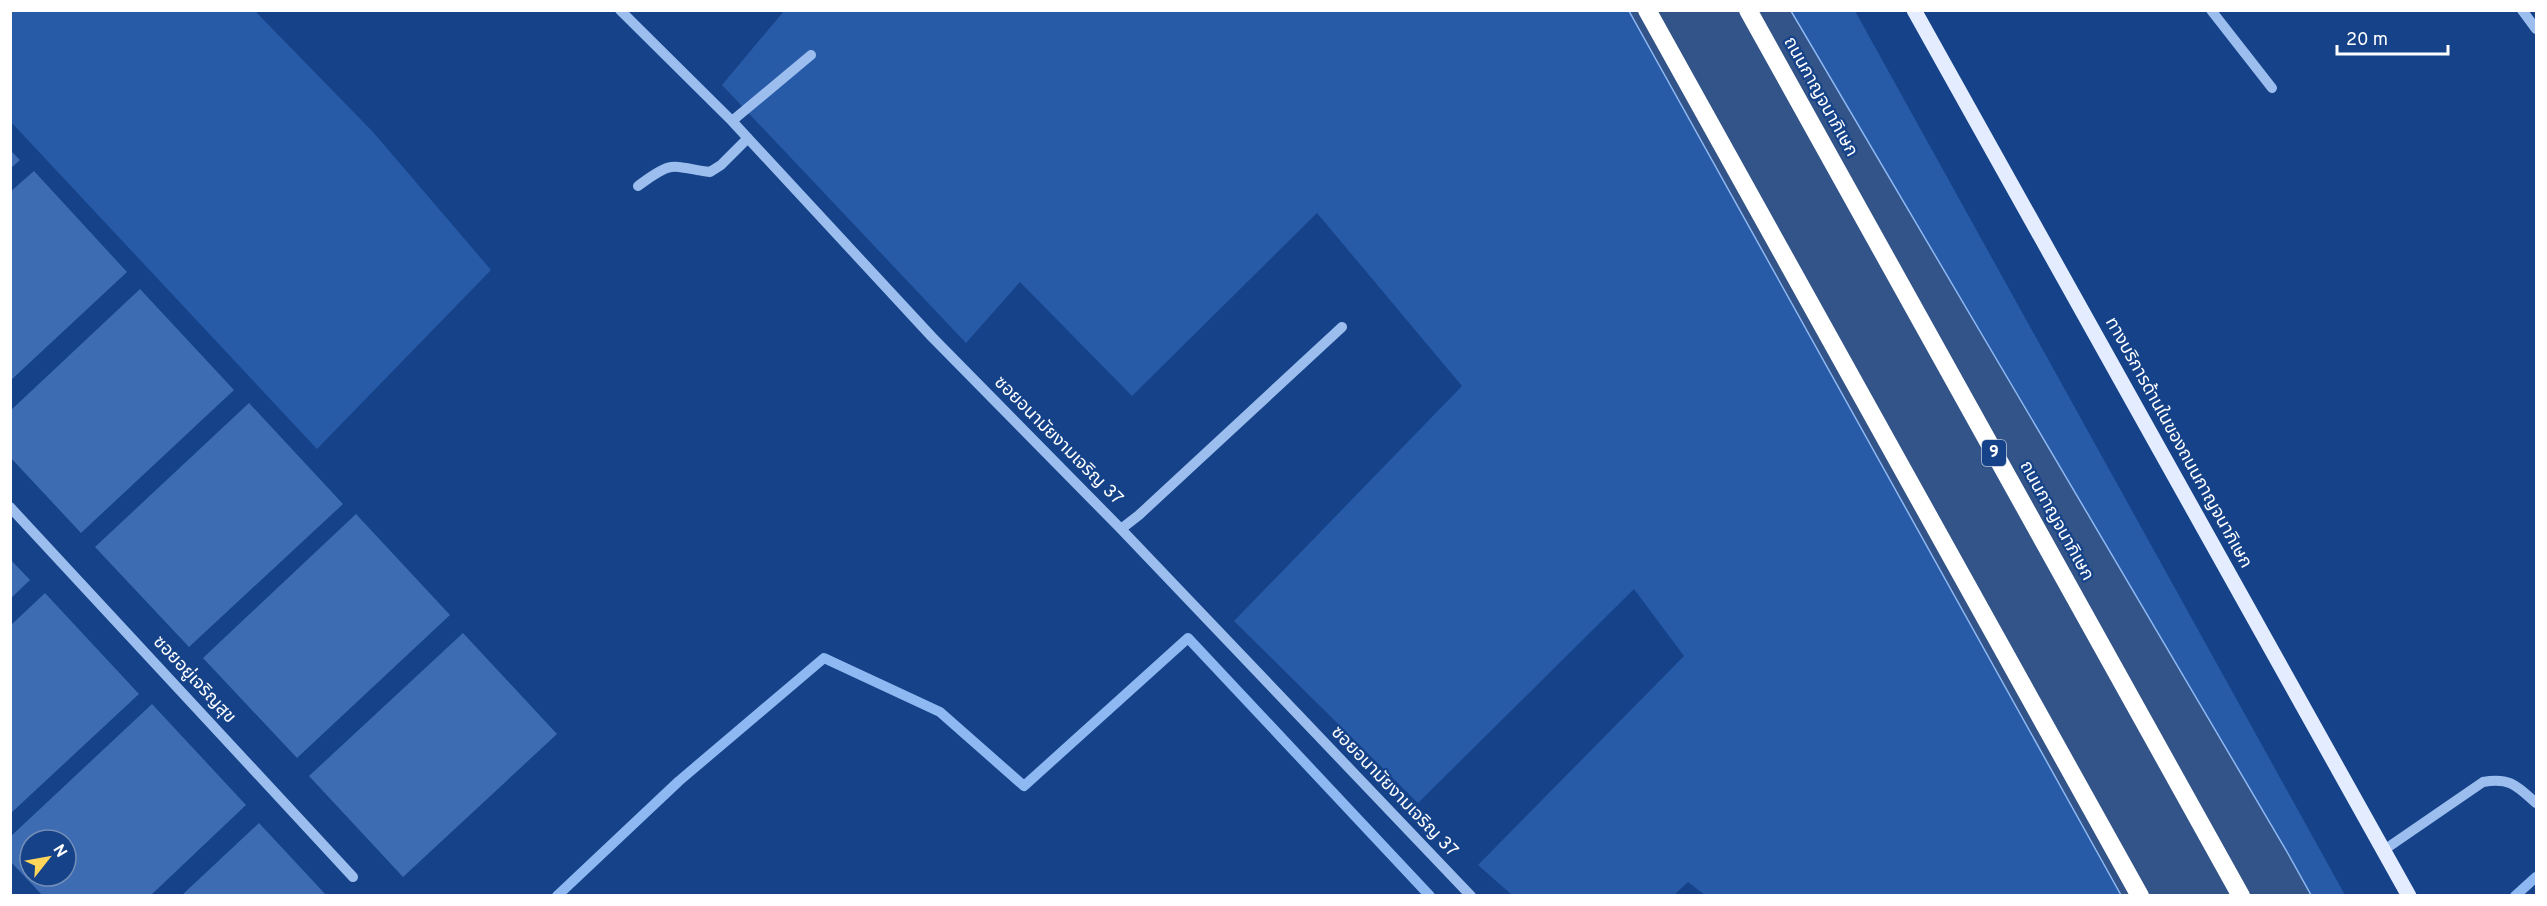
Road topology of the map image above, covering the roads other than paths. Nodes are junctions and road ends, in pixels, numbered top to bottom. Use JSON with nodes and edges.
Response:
{"nodes":[{"id":1,"x":620,"y":10,"type":"edge"},
{"id":2,"x":1647,"y":10,"type":"edge"},
{"id":3,"x":1748,"y":10,"type":"edge"},
{"id":4,"x":1914,"y":10,"type":"edge"},
{"id":5,"x":2211,"y":10,"type":"edge"},
{"id":6,"x":2522,"y":10,"type":"edge"},
{"id":7,"x":2536,"y":29,"type":"edge"},
{"id":8,"x":811,"y":55,"type":"dead end"},
{"id":9,"x":2272,"y":88,"type":"dead end"},
{"id":10,"x":732,"y":122,"type":"junction"},
{"id":11,"x":747,"y":138,"type":"junction"},
{"id":12,"x":638,"y":186,"type":"dead end"},
{"id":13,"x":1342,"y":327,"type":"dead end"},
{"id":14,"x":10,"y":507,"type":"edge"},
{"id":15,"x":1121,"y":529,"type":"junction"},
{"id":16,"x":2536,"y":803,"type":"edge"},
{"id":17,"x":2384,"y":850,"type":"junction"},
{"id":18,"x":352,"y":877,"type":"dead end"},
{"id":19,"x":1471,"y":896,"type":"edge"},
{"id":20,"x":2140,"y":896,"type":"edge"},
{"id":21,"x":2241,"y":896,"type":"edge"},
{"id":22,"x":2409,"y":896,"type":"edge"}],
"edges":[{"from":1,"to":10,"type":"street","name":"ซอยอนามัยงามเจริญ 37"},
{"from":2,"to":20,"type":"highway"},
{"from":3,"to":21,"type":"highway","name":"ถนนกาญจนาภิเษก","number":"9"},
{"from":4,"to":17,"type":"main road","name":"ทางบริการด้านในของถนนกาญจนาภิเษก"},
{"from":5,"to":9,"type":"street"},
{"from":6,"to":7,"type":"street"},
{"from":8,"to":10,"type":"street"},
{"from":10,"to":11,"type":"street","name":"ซอยอนามัยงามเจริญ 37"},
{"from":11,"to":12,"type":"street"},
{"from":11,"to":15,"type":"street","name":"ซอยอนามัยงามเจริญ 37"},
{"from":13,"to":15,"type":"street"},
{"from":14,"to":18,"type":"street","name":"ซอยอยู่เจริญสุข"},
{"from":15,"to":19,"type":"street","name":"ซอยอนามัยงามเจริญ 37"},
{"from":16,"to":17,"type":"street"},
{"from":17,"to":22,"type":"main road","name":"ทางบริการด้านในของถนนกาญจนาภิเษก"}]}
